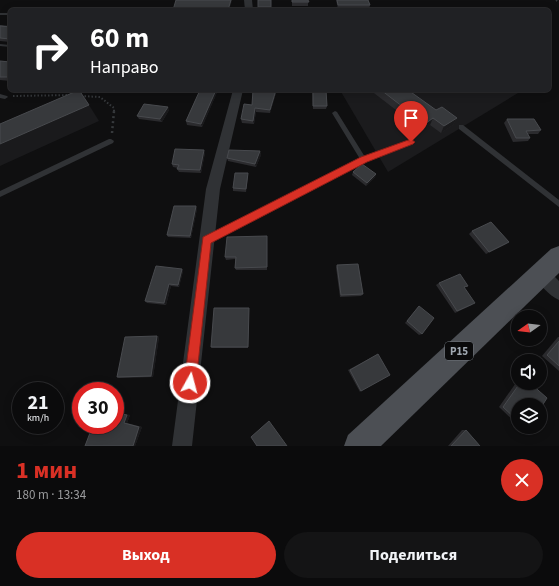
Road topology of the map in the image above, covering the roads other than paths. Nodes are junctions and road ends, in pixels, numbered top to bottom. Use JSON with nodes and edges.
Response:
{"nodes":[{"id":1,"x":237,"y":92,"type":"edge"},
{"id":2,"x":335,"y":113,"type":"dead end"},
{"id":3,"x":461,"y":127,"type":"dead end"},
{"id":4,"x":111,"y":141,"type":"road end"},
{"id":5,"x":411,"y":142,"type":"dead end"},
{"id":6,"x":364,"y":160,"type":"junction"},
{"id":7,"x":0,"y":194,"type":"edge"},
{"id":8,"x":559,"y":204,"type":"edge"},
{"id":9,"x":207,"y":240,"type":"junction"},
{"id":10,"x":553,"y":274,"type":"edge"},
{"id":11,"x":182,"y":446,"type":"edge"},
{"id":12,"x":359,"y":446,"type":"edge"}],
"edges":[{"from":1,"to":9,"type":"street"},
{"from":2,"to":6,"type":"lane"},
{"from":3,"to":8,"type":"lane"},
{"from":4,"to":7,"type":"lane"},
{"from":5,"to":6,"type":"lane"},
{"from":6,"to":9,"type":"lane"},
{"from":9,"to":11,"type":"street"},
{"from":10,"to":12,"type":"main road","number":"Р15"}]}
